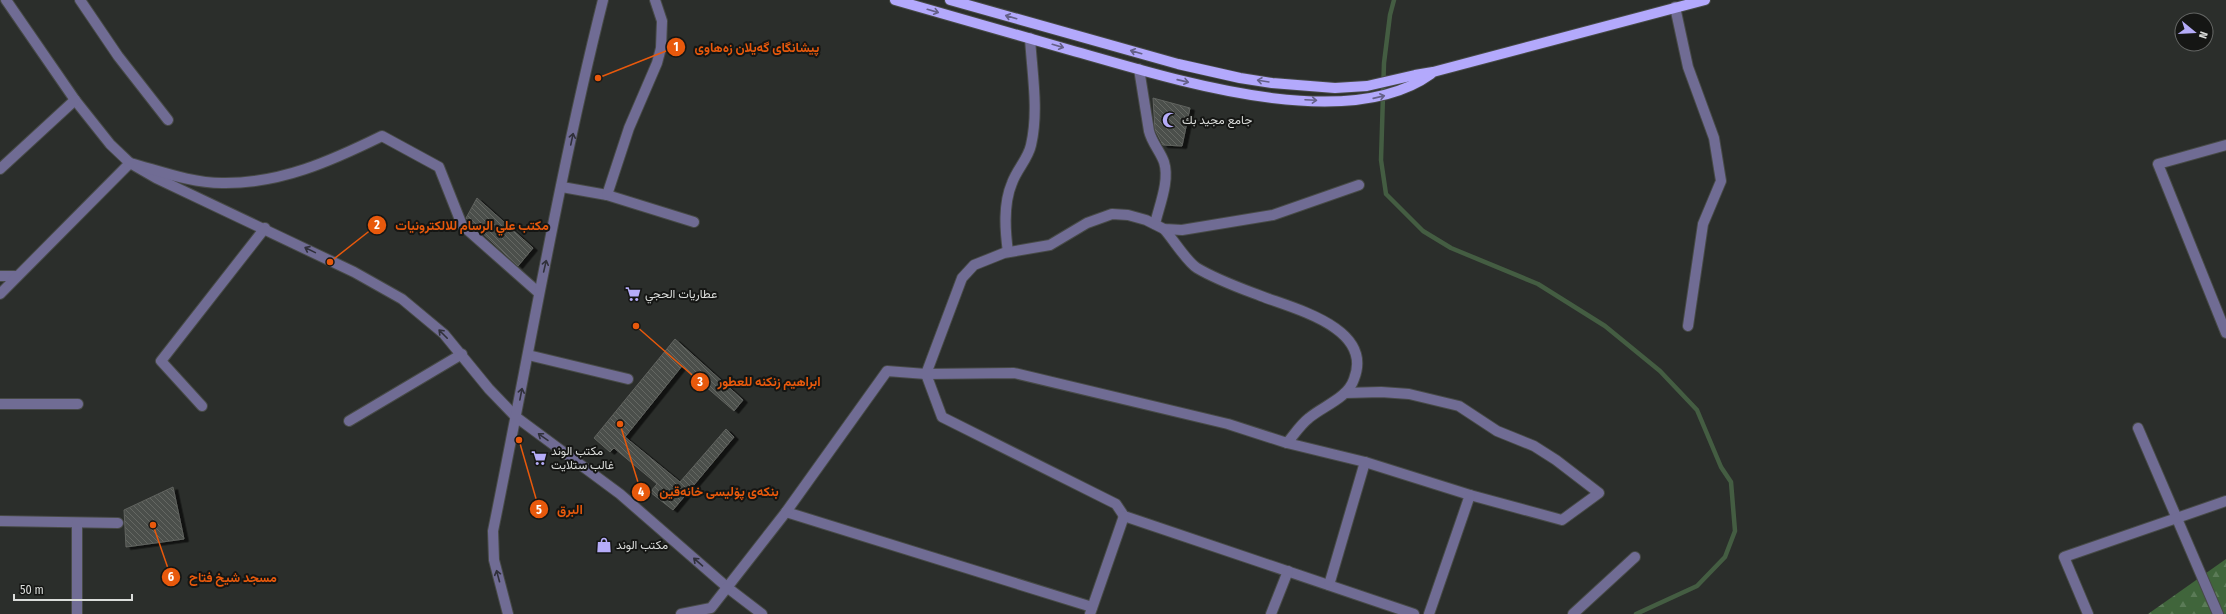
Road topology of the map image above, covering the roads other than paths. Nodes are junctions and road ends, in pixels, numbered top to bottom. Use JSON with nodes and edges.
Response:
{"nodes":[{"id":1,"x":6,"y":0,"type":"edge"},
{"id":2,"x":80,"y":0,"type":"edge"},
{"id":3,"x":603,"y":0,"type":"edge"},
{"id":4,"x":655,"y":0,"type":"edge"},
{"id":5,"x":895,"y":0,"type":"edge"},
{"id":6,"x":950,"y":0,"type":"edge"},
{"id":7,"x":1705,"y":0,"type":"edge"},
{"id":8,"x":1675,"y":7,"type":"junction"},
{"id":9,"x":1030,"y":38,"type":"junction"},
{"id":10,"x":1140,"y":69,"type":"junction"},
{"id":11,"x":1433,"y":72,"type":"junction"},
{"id":12,"x":75,"y":100,"type":"junction"},
{"id":13,"x":168,"y":120,"type":"dead end"},
{"id":14,"x":2226,"y":145,"type":"edge"},
{"id":15,"x":130,"y":163,"type":"junction"},
{"id":16,"x":0,"y":169,"type":"edge"},
{"id":17,"x":1359,"y":185,"type":"dead end"},
{"id":18,"x":562,"y":187,"type":"junction"},
{"id":19,"x":607,"y":195,"type":"junction"},
{"id":20,"x":694,"y":222,"type":"dead end"},
{"id":21,"x":1155,"y":224,"type":"junction"},
{"id":22,"x":265,"y":228,"type":"junction"},
{"id":23,"x":1164,"y":229,"type":"junction"},
{"id":24,"x":1008,"y":252,"type":"junction"},
{"id":25,"x":0,"y":276,"type":"edge"},
{"id":26,"x":17,"y":276,"type":"junction"},
{"id":27,"x":0,"y":294,"type":"edge"},
{"id":28,"x":539,"y":294,"type":"junction"},
{"id":29,"x":1688,"y":326,"type":"dead end"},
{"id":30,"x":2226,"y":333,"type":"edge"},
{"id":31,"x":462,"y":354,"type":"junction"},
{"id":32,"x":528,"y":355,"type":"junction"},
{"id":33,"x":926,"y":374,"type":"junction"},
{"id":34,"x":628,"y":378,"type":"dead end"},
{"id":35,"x":1345,"y":393,"type":"junction"},
{"id":36,"x":0,"y":404,"type":"edge"},
{"id":37,"x":78,"y":404,"type":"dead end"},
{"id":38,"x":202,"y":406,"type":"dead end"},
{"id":39,"x":516,"y":417,"type":"junction"},
{"id":40,"x":349,"y":421,"type":"dead end"},
{"id":41,"x":2138,"y":428,"type":"dead end"},
{"id":42,"x":1287,"y":443,"type":"junction"},
{"id":43,"x":1365,"y":462,"type":"junction"},
{"id":44,"x":1470,"y":495,"type":"junction"},
{"id":45,"x":2226,"y":502,"type":"edge"},
{"id":46,"x":786,"y":512,"type":"junction"},
{"id":47,"x":1124,"y":516,"type":"junction"},
{"id":48,"x":2177,"y":519,"type":"junction"},
{"id":49,"x":0,"y":521,"type":"edge"},
{"id":50,"x":77,"y":523,"type":"junction"},
{"id":51,"x":118,"y":523,"type":"dead end"},
{"id":52,"x":1635,"y":557,"type":"dead end"},
{"id":53,"x":1288,"y":571,"type":"junction"},
{"id":54,"x":1329,"y":585,"type":"junction"},
{"id":55,"x":728,"y":588,"type":"junction"},
{"id":56,"x":1091,"y":611,"type":"edge"},
{"id":57,"x":1408,"y":613,"type":"edge"},
{"id":58,"x":78,"y":614,"type":"edge"},
{"id":59,"x":508,"y":614,"type":"edge"},
{"id":60,"x":681,"y":614,"type":"edge"},
{"id":61,"x":762,"y":614,"type":"edge"},
{"id":62,"x":1271,"y":614,"type":"edge"},
{"id":63,"x":1429,"y":614,"type":"edge"},
{"id":64,"x":1573,"y":614,"type":"edge"},
{"id":65,"x":2088,"y":614,"type":"edge"},
{"id":66,"x":2218,"y":614,"type":"edge"}],
"edges":[{"from":1,"to":12,"type":"street"},
{"from":2,"to":13,"type":"street"},
{"from":18,"to":3,"type":"street","one_way":true},
{"from":4,"to":19,"type":"street"},
{"from":5,"to":9,"type":"main road","one_way":true},
{"from":11,"to":6,"type":"main road","one_way":true},
{"from":7,"to":8,"type":"main road"},
{"from":8,"to":11,"type":"main road"},
{"from":8,"to":29,"type":"street"},
{"from":9,"to":10,"type":"main road","one_way":true},
{"from":9,"to":24,"type":"street"},
{"from":10,"to":11,"type":"main road","one_way":true},
{"from":10,"to":21,"type":"street"},
{"from":12,"to":15,"type":"street"},
{"from":12,"to":16,"type":"street"},
{"from":14,"to":30,"type":"street"},
{"from":15,"to":22,"type":"street"},
{"from":15,"to":26,"type":"street"},
{"from":15,"to":28,"type":"street"},
{"from":17,"to":23,"type":"street"},
{"from":18,"to":19,"type":"street"},
{"from":28,"to":18,"type":"street","one_way":true},
{"from":19,"to":20,"type":"street"},
{"from":21,"to":23,"type":"street"},
{"from":21,"to":24,"type":"street"},
{"from":31,"to":22,"type":"street","one_way":true},
{"from":22,"to":38,"type":"street"},
{"from":23,"to":35,"type":"street"},
{"from":24,"to":33,"type":"street"},
{"from":25,"to":26,"type":"street"},
{"from":26,"to":27,"type":"street"},
{"from":28,"to":32,"type":"street"},
{"from":31,"to":39,"type":"street"},
{"from":31,"to":40,"type":"street"},
{"from":32,"to":34,"type":"street"},
{"from":39,"to":32,"type":"street","one_way":true},
{"from":33,"to":42,"type":"street"},
{"from":33,"to":46,"type":"street"},
{"from":33,"to":47,"type":"street"},
{"from":35,"to":42,"type":"street"},
{"from":35,"to":44,"type":"street"},
{"from":36,"to":37,"type":"street"},
{"from":55,"to":39,"type":"street","one_way":true},
{"from":59,"to":39,"type":"street","one_way":true},
{"from":41,"to":48,"type":"street"},
{"from":42,"to":43,"type":"street"},
{"from":43,"to":44,"type":"street"},
{"from":43,"to":54,"type":"street"},
{"from":44,"to":63,"type":"street"},
{"from":45,"to":48,"type":"street"},
{"from":46,"to":55,"type":"street"},
{"from":46,"to":56,"type":"street"},
{"from":47,"to":53,"type":"street"},
{"from":47,"to":56,"type":"street"},
{"from":48,"to":65,"type":"street"},
{"from":48,"to":66,"type":"street"},
{"from":49,"to":50,"type":"street"},
{"from":50,"to":51,"type":"street"},
{"from":50,"to":58,"type":"street"},
{"from":52,"to":64,"type":"street"},
{"from":53,"to":54,"type":"street"},
{"from":53,"to":62,"type":"street"},
{"from":54,"to":57,"type":"street"},
{"from":55,"to":60,"type":"street"},
{"from":55,"to":61,"type":"street"}]}
